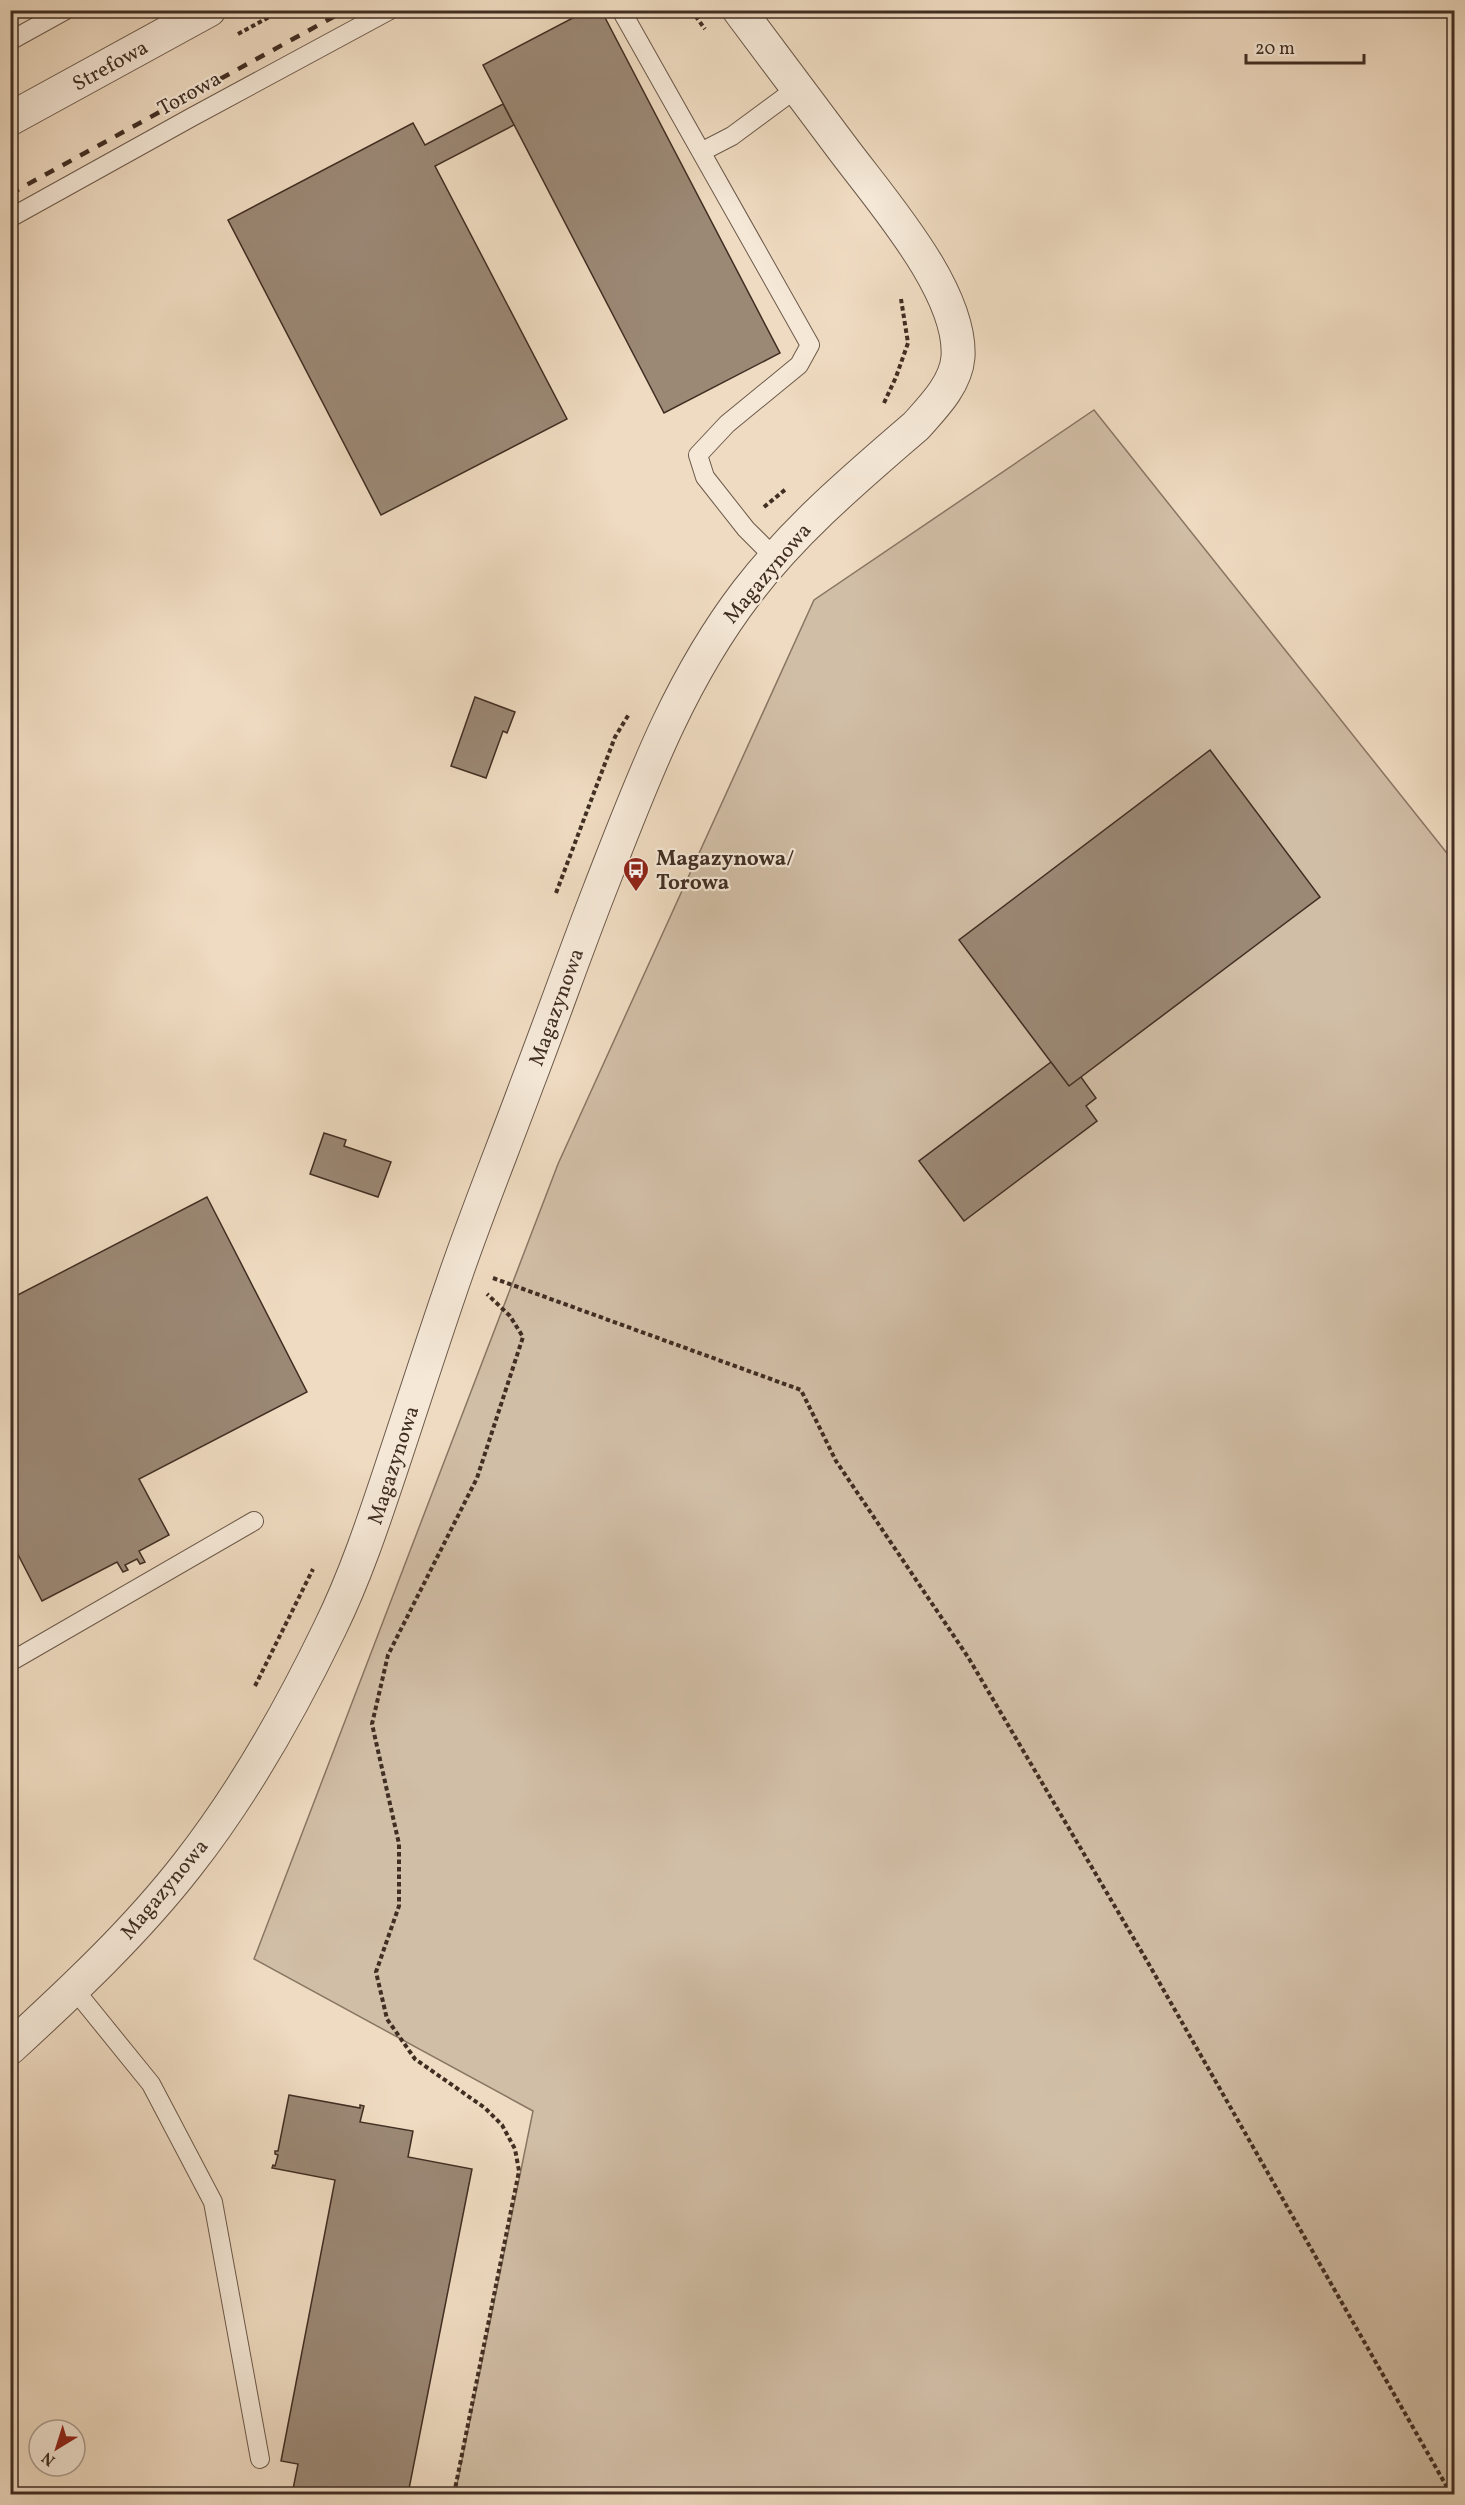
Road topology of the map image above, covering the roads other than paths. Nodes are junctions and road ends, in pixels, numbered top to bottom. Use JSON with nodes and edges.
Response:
{"nodes":[{"id":1,"x":66,"y":10,"type":"edge"},
{"id":2,"x":209,"y":10,"type":"edge"},
{"id":3,"x":390,"y":10,"type":"edge"},
{"id":4,"x":621,"y":10,"type":"edge"},
{"id":5,"x":739,"y":10,"type":"edge"},
{"id":6,"x":10,"y":41,"type":"edge"},
{"id":7,"x":797,"y":88,"type":"junction"},
{"id":8,"x":10,"y":119,"type":"edge"},
{"id":9,"x":701,"y":152,"type":"junction"},
{"id":10,"x":10,"y":218,"type":"edge"},
{"id":11,"x":775,"y":558,"type":"junction"},
{"id":12,"x":254,"y":1521,"type":"dead end"},
{"id":13,"x":10,"y":1662,"type":"edge"},
{"id":14,"x":74,"y":1989,"type":"junction"},
{"id":15,"x":10,"y":2048,"type":"edge"},
{"id":16,"x":260,"y":2458,"type":"dead end"}],
"edges":[{"from":1,"to":6,"type":"lane"},
{"from":2,"to":8,"type":"street","name":"Strefowa"},
{"from":3,"to":10,"type":"lane","name":"Torowa"},
{"from":4,"to":9,"type":"lane"},
{"from":5,"to":7,"type":"street","name":"Magazynowa"},
{"from":7,"to":9,"type":"lane"},
{"from":7,"to":11,"type":"street","name":"Magazynowa"},
{"from":9,"to":11,"type":"lane"},
{"from":11,"to":14,"type":"street","name":"Magazynowa"},
{"from":12,"to":13,"type":"lane"},
{"from":14,"to":15,"type":"street","name":"Magazynowa"},
{"from":14,"to":16,"type":"lane"}]}
